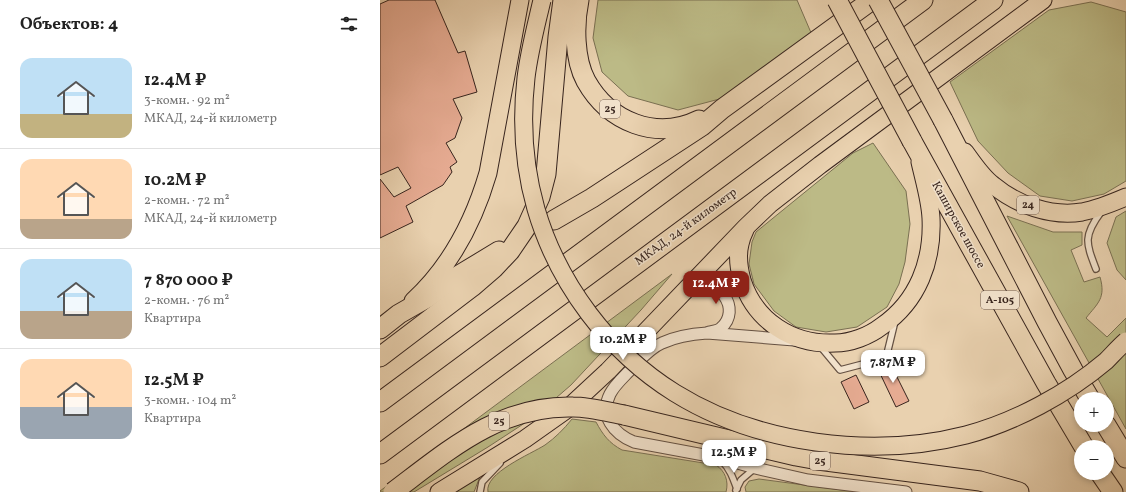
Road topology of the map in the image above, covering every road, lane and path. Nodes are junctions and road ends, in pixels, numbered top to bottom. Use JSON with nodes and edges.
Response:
{"nodes":[{"id":1,"x":520,"y":0,"type":"edge"},
{"id":2,"x":542,"y":0,"type":"edge"},
{"id":3,"x":563,"y":0,"type":"edge"},
{"id":4,"x":579,"y":0,"type":"edge"},
{"id":5,"x":837,"y":0,"type":"edge"},
{"id":6,"x":872,"y":0,"type":"edge"},
{"id":7,"x":878,"y":0,"type":"edge"},
{"id":8,"x":923,"y":0,"type":"edge"},
{"id":9,"x":993,"y":0,"type":"edge"},
{"id":10,"x":1043,"y":0,"type":"edge"},
{"id":11,"x":722,"y":109,"type":"junction"},
{"id":12,"x":953,"y":138,"type":"junction"},
{"id":13,"x":915,"y":147,"type":"junction"},
{"id":14,"x":1126,"y":197,"type":"edge"},
{"id":15,"x":1106,"y":206,"type":"junction"},
{"id":16,"x":554,"y":220,"type":"dead end"},
{"id":17,"x":746,"y":227,"type":"junction"},
{"id":18,"x":499,"y":252,"type":"dead end"},
{"id":19,"x":1096,"y":269,"type":"dead end"},
{"id":20,"x":686,"y":290,"type":"junction"},
{"id":21,"x":399,"y":314,"type":"junction"},
{"id":22,"x":896,"y":317,"type":"junction"},
{"id":23,"x":380,"y":329,"type":"edge"},
{"id":24,"x":702,"y":333,"type":"junction"},
{"id":25,"x":1126,"y":341,"type":"edge"},
{"id":26,"x":817,"y":342,"type":"junction"},
{"id":27,"x":380,"y":356,"type":"edge"},
{"id":28,"x":1086,"y":392,"type":"edge"},
{"id":29,"x":380,"y":402,"type":"edge"},
{"id":30,"x":1110,"y":432,"type":"edge"},
{"id":31,"x":525,"y":439,"type":"junction"},
{"id":32,"x":1080,"y":440,"type":"edge"},
{"id":33,"x":380,"y":454,"type":"edge"},
{"id":34,"x":720,"y":458,"type":"junction"},
{"id":35,"x":1126,"y":458,"type":"edge"},
{"id":36,"x":755,"y":468,"type":"junction"},
{"id":37,"x":1104,"y":480,"type":"edge"},
{"id":38,"x":995,"y":487,"type":"edge"},
{"id":39,"x":736,"y":490,"type":"edge"},
{"id":40,"x":393,"y":492,"type":"edge"},
{"id":41,"x":439,"y":492,"type":"edge"},
{"id":42,"x":480,"y":492,"type":"edge"},
{"id":43,"x":906,"y":492,"type":"edge"},
{"id":44,"x":1019,"y":492,"type":"edge"},
{"id":45,"x":1112,"y":492,"type":"edge"}],
"edges":[{"from":1,"to":21,"type":"main road"},
{"from":2,"to":25,"type":"main road","bridge":true},
{"from":3,"to":27,"type":"highway"},
{"from":4,"to":11,"type":"highway","number":"25"},
{"from":5,"to":13,"type":"highway","name":"Каширское шоссе","bridge":true},
{"from":6,"to":11,"type":"highway"},
{"from":7,"to":12,"type":"highway","bridge":true},
{"from":8,"to":29,"type":"highway"},
{"from":9,"to":33,"type":"highway","name":"МКАД, 24-й километр"},
{"from":10,"to":17,"type":"main road"},
{"from":11,"to":16,"type":"highway"},
{"from":12,"to":15,"type":"main road","number":"24"},
{"from":12,"to":28,"type":"highway","number":"А-105"},
{"from":13,"to":22,"type":"main road"},
{"from":13,"to":32,"type":"highway","name":"Каширское шоссе","number":"А-105"},
{"from":14,"to":15,"type":"main road","number":"24"},
{"from":15,"to":19,"type":"lane"},
{"from":17,"to":20,"type":"main road"},
{"from":17,"to":26,"type":"main road"},
{"from":18,"to":21,"type":"highway"},
{"from":20,"to":24,"type":"street"},
{"from":20,"to":31,"type":"main road"},
{"from":21,"to":23,"type":"highway"},
{"from":22,"to":26,"type":"main road"},
{"from":22,"to":26,"type":"lane"},
{"from":24,"to":26,"type":"street"},
{"from":24,"to":34,"type":"street"},
{"from":30,"to":35,"type":"highway"},
{"from":31,"to":41,"type":"main road"},
{"from":31,"to":42,"type":"lane"},
{"from":34,"to":36,"type":"street"},
{"from":34,"to":39,"type":"lane"},
{"from":36,"to":39,"type":"lane"},
{"from":36,"to":43,"type":"street"},
{"from":37,"to":45,"type":"highway"},
{"from":38,"to":40,"type":"highway","number":"25","bridge":true},
{"from":38,"to":44,"type":"highway","number":"25"}]}
